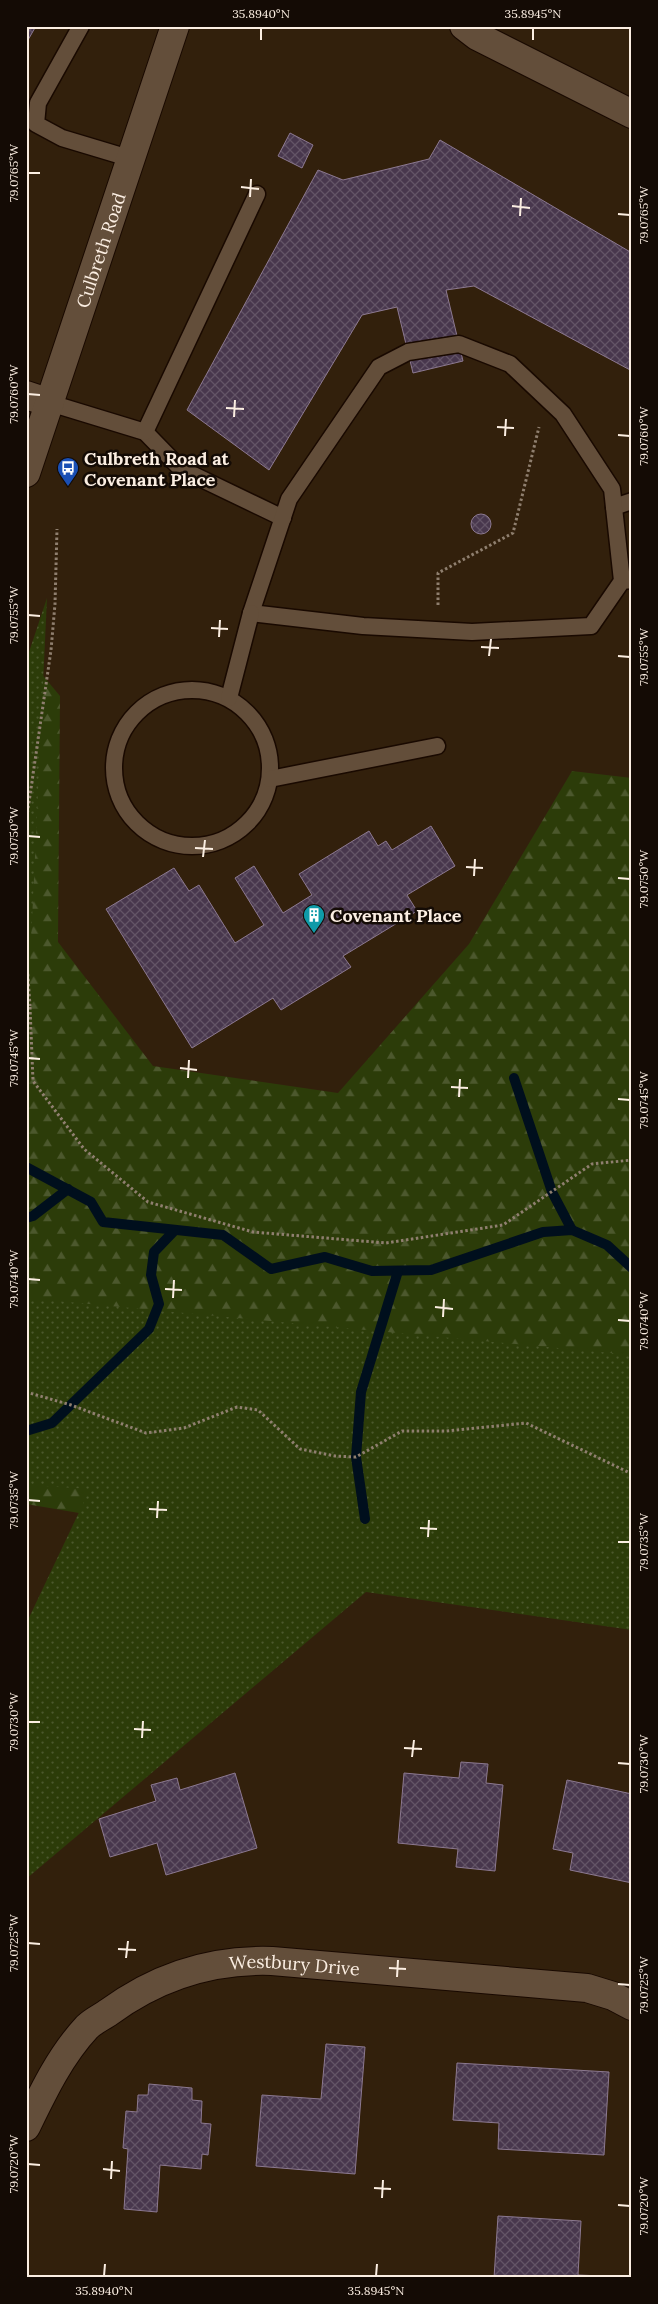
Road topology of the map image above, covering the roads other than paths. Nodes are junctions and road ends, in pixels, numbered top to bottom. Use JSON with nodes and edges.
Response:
{"nodes":[{"id":1,"x":81,"y":26,"type":"edge"},
{"id":2,"x":175,"y":26,"type":"edge"},
{"id":3,"x":464,"y":26,"type":"edge"},
{"id":4,"x":632,"y":114,"type":"edge"},
{"id":5,"x":132,"y":160,"type":"junction"},
{"id":6,"x":257,"y":194,"type":"dead end"},
{"id":7,"x":38,"y":399,"type":"edge"},
{"id":8,"x":145,"y":432,"type":"junction"},
{"id":9,"x":26,"y":473,"type":"edge"},
{"id":10,"x":632,"y":502,"type":"edge"},
{"id":11,"x":614,"y":506,"type":"junction"},
{"id":12,"x":283,"y":518,"type":"junction"},
{"id":13,"x":627,"y":580,"type":"edge"},
{"id":14,"x":251,"y":613,"type":"junction"},
{"id":15,"x":229,"y":698,"type":"junction"},
{"id":16,"x":437,"y":746,"type":"dead end"},
{"id":17,"x":270,"y":779,"type":"junction"},
{"id":18,"x":632,"y":2006,"type":"edge"},
{"id":19,"x":26,"y":2127,"type":"edge"}],
"edges":[{"from":1,"to":5,"type":"lane"},
{"from":2,"to":5,"type":"street","name":"Culbreth Road"},
{"from":3,"to":4,"type":"street"},
{"from":5,"to":7,"type":"street","name":"Culbreth Road"},
{"from":6,"to":8,"type":"lane"},
{"from":7,"to":8,"type":"lane"},
{"from":7,"to":9,"type":"street","name":"Culbreth Road"},
{"from":8,"to":12,"type":"lane"},
{"from":10,"to":11,"type":"lane"},
{"from":11,"to":12,"type":"lane"},
{"from":11,"to":13,"type":"lane"},
{"from":12,"to":14,"type":"lane"},
{"from":13,"to":14,"type":"lane"},
{"from":14,"to":15,"type":"lane"},
{"from":15,"to":17,"type":"lane"},
{"from":15,"to":17,"type":"lane"},
{"from":16,"to":17,"type":"lane"},
{"from":18,"to":19,"type":"street","name":"Westbury Drive"}]}
